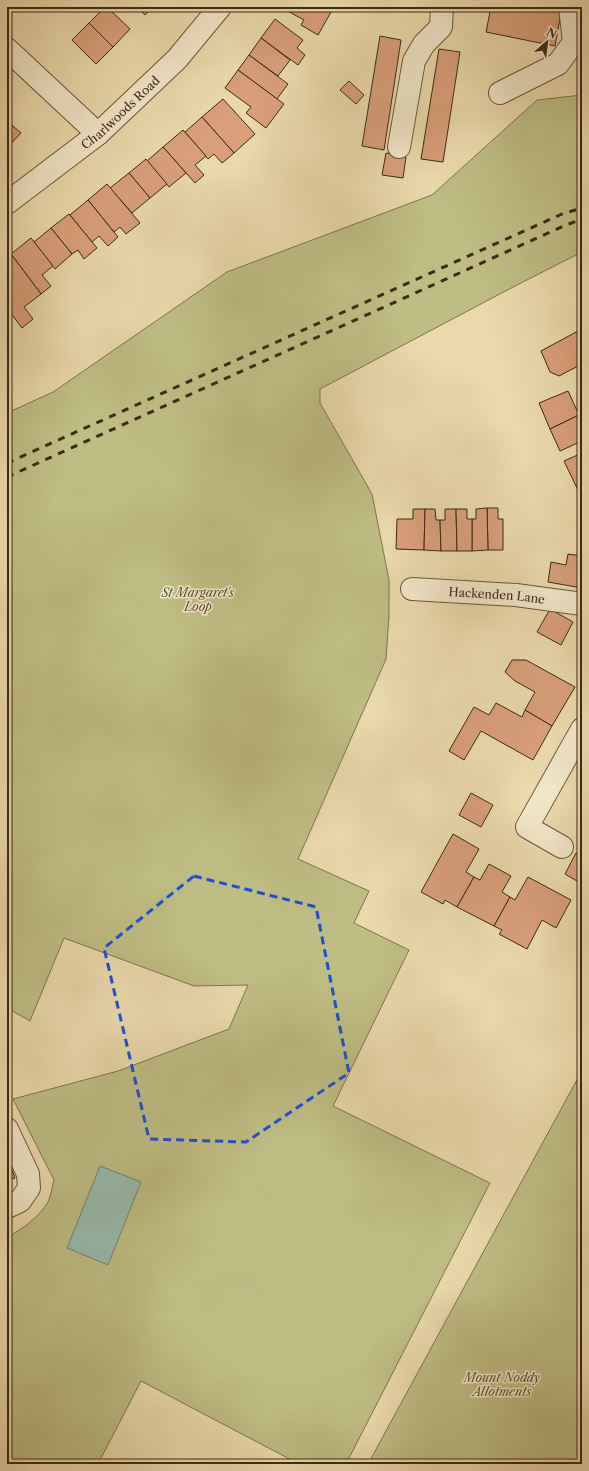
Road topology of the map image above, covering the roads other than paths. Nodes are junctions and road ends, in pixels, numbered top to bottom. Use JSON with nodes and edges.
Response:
{"nodes":[{"id":1,"x":220,"y":7,"type":"edge"},
{"id":2,"x":442,"y":7,"type":"edge"},
{"id":3,"x":570,"y":7,"type":"edge"},
{"id":4,"x":7,"y":49,"type":"edge"},
{"id":5,"x":500,"y":93,"type":"dead end"},
{"id":6,"x":98,"y":134,"type":"junction"},
{"id":7,"x":399,"y":147,"type":"dead end"},
{"id":8,"x":7,"y":203,"type":"edge"},
{"id":9,"x":412,"y":589,"type":"dead end"},
{"id":10,"x":582,"y":604,"type":"edge"},
{"id":11,"x":582,"y":729,"type":"edge"},
{"id":12,"x":562,"y":847,"type":"dead end"},
{"id":13,"x":7,"y":1129,"type":"edge"},
{"id":14,"x":7,"y":1207,"type":"edge"}],
"edges":[{"from":1,"to":6,"type":"street","name":"Charlwoods Road"},
{"from":2,"to":7,"type":"street"},
{"from":3,"to":5,"type":"street"},
{"from":4,"to":6,"type":"street"},
{"from":6,"to":8,"type":"street","name":"Charlwoods Road"},
{"from":9,"to":10,"type":"street","name":"Hackenden Lane"},
{"from":11,"to":12,"type":"street"},
{"from":13,"to":14,"type":"street"}]}
